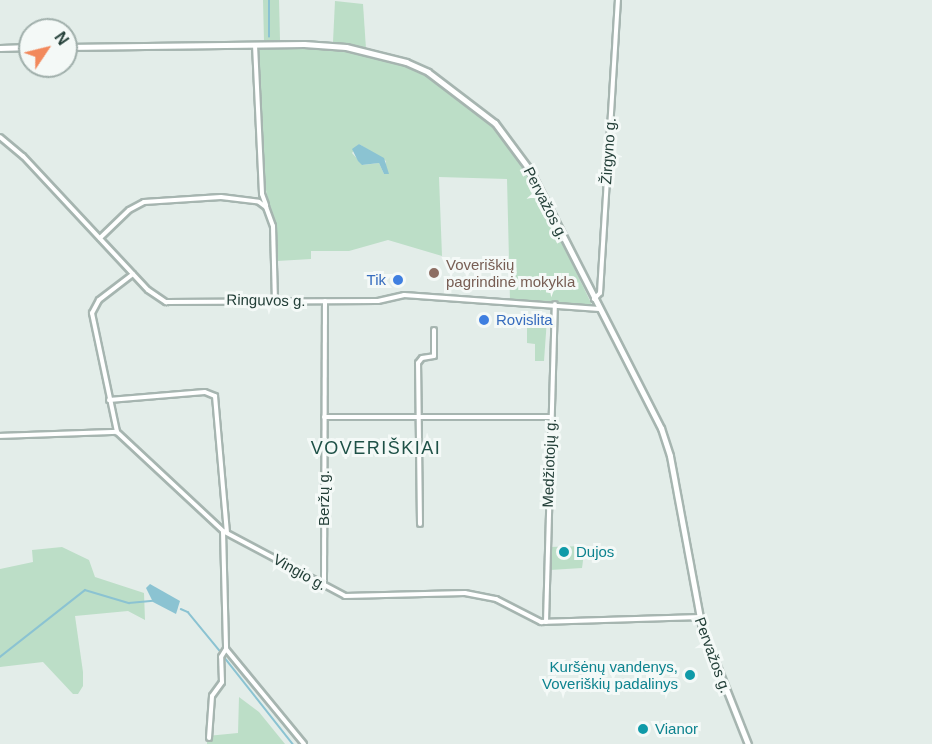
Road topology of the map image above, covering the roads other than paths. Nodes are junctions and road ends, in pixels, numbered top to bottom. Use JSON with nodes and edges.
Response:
{"nodes":[{"id":1,"x":618,"y":0,"type":"edge"},
{"id":2,"x":255,"y":45,"type":"junction"},
{"id":3,"x":18,"y":47,"type":"edge"},
{"id":4,"x":78,"y":47,"type":"edge"},
{"id":5,"x":0,"y":48,"type":"edge"},
{"id":6,"x":0,"y":137,"type":"edge"},
{"id":7,"x":262,"y":194,"type":"junction"},
{"id":8,"x":255,"y":200,"type":"junction"},
{"id":9,"x":266,"y":207,"type":"junction"},
{"id":10,"x":100,"y":238,"type":"junction"},
{"id":11,"x":133,"y":274,"type":"junction"},
{"id":12,"x":594,"y":299,"type":"junction"},
{"id":13,"x":275,"y":301,"type":"junction"},
{"id":14,"x":325,"y":301,"type":"junction"},
{"id":15,"x":555,"y":304,"type":"junction"},
{"id":16,"x":599,"y":309,"type":"junction"},
{"id":17,"x":434,"y":330,"type":"dead end"},
{"id":18,"x":109,"y":400,"type":"junction"},
{"id":19,"x":324,"y":417,"type":"junction"},
{"id":20,"x":418,"y":417,"type":"junction"},
{"id":21,"x":551,"y":417,"type":"junction"},
{"id":22,"x":117,"y":432,"type":"junction"},
{"id":23,"x":0,"y":435,"type":"edge"},
{"id":24,"x":420,"y":524,"type":"dead end"},
{"id":25,"x":225,"y":531,"type":"junction"},
{"id":26,"x":324,"y":586,"type":"junction"},
{"id":27,"x":699,"y":617,"type":"junction"},
{"id":28,"x":546,"y":622,"type":"junction"},
{"id":29,"x":226,"y":649,"type":"junction"},
{"id":30,"x":209,"y":738,"type":"dead end"},
{"id":31,"x":304,"y":744,"type":"edge"},
{"id":32,"x":748,"y":744,"type":"edge"}],
"edges":[{"from":1,"to":12,"type":"street","name":"Žirgyno g."},
{"from":2,"to":4,"type":"main road","name":"Pervažos g."},
{"from":2,"to":7,"type":"street"},
{"from":2,"to":12,"type":"main road","name":"Pervažos g."},
{"from":3,"to":5,"type":"main road"},
{"from":6,"to":10,"type":"street","name":"Ringuvos g."},
{"from":7,"to":8,"type":"street"},
{"from":7,"to":9,"type":"street"},
{"from":8,"to":9,"type":"street"},
{"from":8,"to":10,"type":"street"},
{"from":9,"to":13,"type":"street"},
{"from":10,"to":11,"type":"street","name":"Ringuvos g."},
{"from":11,"to":13,"type":"street","name":"Ringuvos g."},
{"from":11,"to":18,"type":"street"},
{"from":12,"to":16,"type":"main road","name":"Pervažos g."},
{"from":13,"to":14,"type":"street","name":"Ringuvos g."},
{"from":14,"to":15,"type":"street","name":"Ringuvos g."},
{"from":14,"to":19,"type":"street","name":"Beržų g."},
{"from":15,"to":16,"type":"street","name":"Ringuvos g."},
{"from":15,"to":21,"type":"street","name":"Medžiotojų g."},
{"from":16,"to":27,"type":"main road","name":"Pervažos g."},
{"from":17,"to":20,"type":"street"},
{"from":18,"to":22,"type":"street"},
{"from":18,"to":25,"type":"street"},
{"from":19,"to":20,"type":"street"},
{"from":19,"to":26,"type":"street","name":"Beržų g."},
{"from":20,"to":21,"type":"street"},
{"from":20,"to":24,"type":"street"},
{"from":21,"to":28,"type":"street","name":"Medžiotojų g."},
{"from":22,"to":23,"type":"street"},
{"from":22,"to":25,"type":"street","name":"Vingio g."},
{"from":25,"to":26,"type":"street","name":"Vingio g."},
{"from":25,"to":29,"type":"street"},
{"from":26,"to":28,"type":"street","name":"Vingio g."},
{"from":27,"to":28,"type":"street","name":"Vingio g."},
{"from":27,"to":32,"type":"main road","name":"Pervažos g."},
{"from":29,"to":30,"type":"street"},
{"from":29,"to":31,"type":"street"}]}
